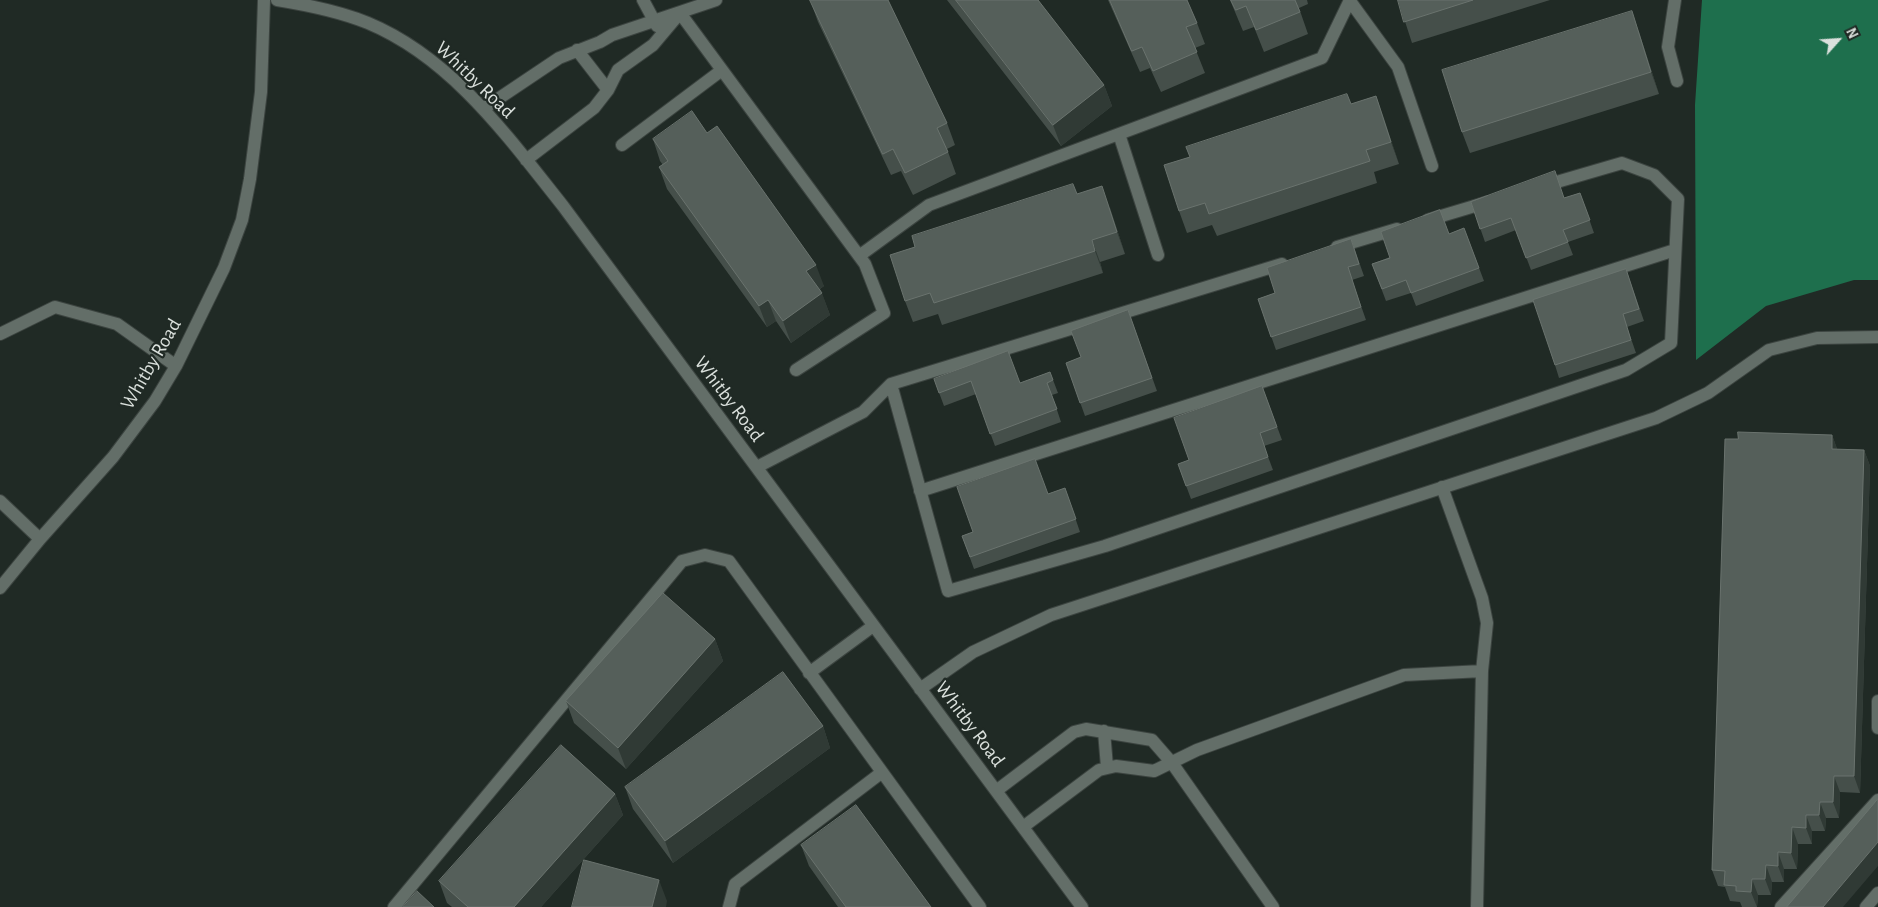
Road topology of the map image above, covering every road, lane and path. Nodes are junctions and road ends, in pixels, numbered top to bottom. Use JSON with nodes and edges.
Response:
{"nodes":[{"id":1,"x":264,"y":0,"type":"edge"},
{"id":2,"x":277,"y":0,"type":"edge"},
{"id":3,"x":643,"y":0,"type":"edge"},
{"id":4,"x":716,"y":0,"type":"edge"},
{"id":5,"x":1675,"y":0,"type":"edge"},
{"id":6,"x":1350,"y":1,"type":"edge"},
{"id":7,"x":680,"y":13,"type":"junction"},
{"id":8,"x":654,"y":21,"type":"junction"},
{"id":9,"x":661,"y":35,"type":"junction"},
{"id":10,"x":578,"y":50,"type":"junction"},
{"id":11,"x":722,"y":70,"type":"junction"},
{"id":12,"x":1677,"y":81,"type":"dead end"},
{"id":13,"x":608,"y":90,"type":"junction"},
{"id":14,"x":483,"y":109,"type":"junction"},
{"id":15,"x":1119,"y":134,"type":"junction"},
{"id":16,"x":622,"y":145,"type":"dead end"},
{"id":17,"x":526,"y":160,"type":"junction"},
{"id":18,"x":1432,"y":166,"type":"dead end"},
{"id":19,"x":1528,"y":190,"type":"edge"},
{"id":20,"x":1500,"y":199,"type":"edge"},
{"id":21,"x":1675,"y":250,"type":"junction"},
{"id":22,"x":1322,"y":251,"type":"edge"},
{"id":23,"x":1158,"y":255,"type":"dead end"},
{"id":24,"x":859,"y":256,"type":"junction"},
{"id":25,"x":1294,"y":260,"type":"edge"},
{"id":26,"x":0,"y":334,"type":"edge"},
{"id":27,"x":1878,"y":337,"type":"edge"},
{"id":28,"x":176,"y":366,"type":"junction"},
{"id":29,"x":796,"y":370,"type":"dead end"},
{"id":30,"x":891,"y":384,"type":"junction"},
{"id":31,"x":756,"y":467,"type":"junction"},
{"id":32,"x":1442,"y":487,"type":"junction"},
{"id":33,"x":920,"y":491,"type":"junction"},
{"id":34,"x":0,"y":501,"type":"edge"},
{"id":35,"x":40,"y":538,"type":"junction"},
{"id":36,"x":0,"y":588,"type":"edge"},
{"id":37,"x":873,"y":626,"type":"junction"},
{"id":38,"x":1482,"y":671,"type":"junction"},
{"id":39,"x":809,"y":673,"type":"junction"},
{"id":40,"x":920,"y":689,"type":"junction"},
{"id":41,"x":1878,"y":701,"type":"edge"},
{"id":42,"x":1878,"y":728,"type":"edge"},
{"id":43,"x":1104,"y":731,"type":"junction"},
{"id":44,"x":1172,"y":763,"type":"junction"},
{"id":45,"x":1107,"y":767,"type":"junction"},
{"id":46,"x":881,"y":773,"type":"junction"},
{"id":47,"x":996,"y":791,"type":"junction"},
{"id":48,"x":1878,"y":800,"type":"edge"},
{"id":49,"x":1022,"y":827,"type":"junction"},
{"id":50,"x":1878,"y":893,"type":"edge"},
{"id":51,"x":394,"y":907,"type":"edge"},
{"id":52,"x":729,"y":907,"type":"edge"},
{"id":53,"x":980,"y":907,"type":"edge"},
{"id":54,"x":1082,"y":907,"type":"edge"},
{"id":55,"x":1273,"y":907,"type":"edge"},
{"id":56,"x":1477,"y":907,"type":"edge"},
{"id":57,"x":1780,"y":907,"type":"edge"},
{"id":58,"x":1866,"y":907,"type":"edge"}],
"edges":[{"from":1,"to":28,"type":"street","name":"Whitby Road"},
{"from":2,"to":14,"type":"street","name":"Whitby Road"},
{"from":3,"to":8,"type":"street"},
{"from":4,"to":7,"type":"street"},
{"from":5,"to":12,"type":"street"},
{"from":6,"to":15,"type":"street"},
{"from":6,"to":18,"type":"street"},
{"from":7,"to":8,"type":"street"},
{"from":7,"to":9,"type":"street"},
{"from":7,"to":11,"type":"street"},
{"from":8,"to":9,"type":"street"},
{"from":8,"to":10,"type":"street"},
{"from":9,"to":13,"type":"street"},
{"from":10,"to":13,"type":"street"},
{"from":10,"to":14,"type":"street"},
{"from":11,"to":16,"type":"street"},
{"from":11,"to":24,"type":"street"},
{"from":13,"to":17,"type":"street"},
{"from":14,"to":17,"type":"street","name":"Whitby Road"},
{"from":15,"to":23,"type":"street"},
{"from":15,"to":24,"type":"street"},
{"from":17,"to":31,"type":"street","name":"Whitby Road"},
{"from":19,"to":21,"type":"street"},
{"from":20,"to":22,"type":"street"},
{"from":21,"to":33,"type":"street"},
{"from":21,"to":33,"type":"street"},
{"from":24,"to":29,"type":"street"},
{"from":25,"to":30,"type":"street"},
{"from":26,"to":28,"type":"street"},
{"from":27,"to":32,"type":"street"},
{"from":28,"to":35,"type":"street","name":"Whitby Road"},
{"from":30,"to":31,"type":"street"},
{"from":30,"to":33,"type":"street"},
{"from":31,"to":37,"type":"street","name":"Whitby Road"},
{"from":32,"to":38,"type":"street"},
{"from":32,"to":40,"type":"street"},
{"from":34,"to":35,"type":"street"},
{"from":35,"to":36,"type":"street","name":"Whitby Road"},
{"from":37,"to":39,"type":"street"},
{"from":37,"to":40,"type":"street","name":"Whitby Road"},
{"from":38,"to":44,"type":"street"},
{"from":38,"to":56,"type":"street"},
{"from":39,"to":46,"type":"street"},
{"from":39,"to":51,"type":"street"},
{"from":40,"to":47,"type":"street","name":"Whitby Road"},
{"from":41,"to":42,"type":"street"},
{"from":43,"to":44,"type":"street"},
{"from":43,"to":45,"type":"street"},
{"from":43,"to":47,"type":"street"},
{"from":44,"to":45,"type":"street"},
{"from":44,"to":55,"type":"street"},
{"from":45,"to":49,"type":"street"},
{"from":46,"to":52,"type":"street"},
{"from":46,"to":53,"type":"street"},
{"from":47,"to":49,"type":"street","name":"Whitby Road"},
{"from":48,"to":57,"type":"street"},
{"from":49,"to":54,"type":"street","name":"Whitby Road"},
{"from":50,"to":58,"type":"street"}]}
